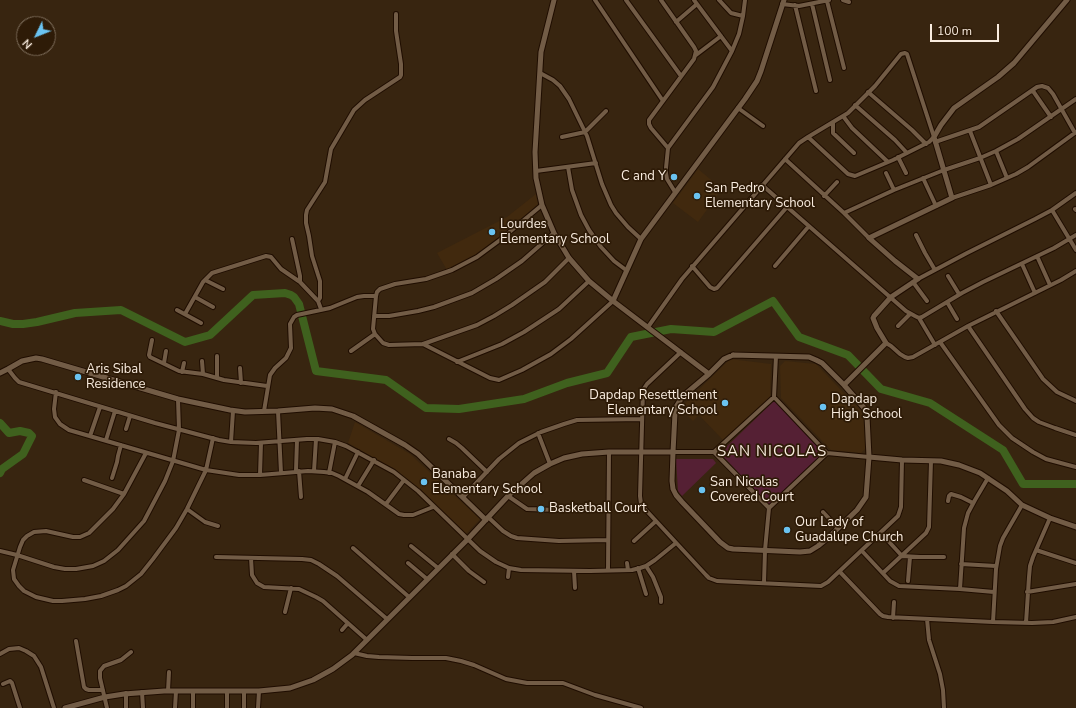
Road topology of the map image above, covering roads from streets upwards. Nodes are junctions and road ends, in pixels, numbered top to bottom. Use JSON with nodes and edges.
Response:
{"nodes":[{"id":1,"x":554,"y":0,"type":"edge"},
{"id":2,"x":596,"y":0,"type":"edge"},
{"id":3,"x":626,"y":0,"type":"edge"},
{"id":4,"x":661,"y":0,"type":"edge"},
{"id":5,"x":719,"y":0,"type":"edge"},
{"id":6,"x":745,"y":0,"type":"edge"},
{"id":7,"x":828,"y":0,"type":"edge"},
{"id":8,"x":843,"y":0,"type":"edge"},
{"id":9,"x":1067,"y":0,"type":"edge"},
{"id":10,"x":695,"y":2,"type":"edge"},
{"id":11,"x":783,"y":2,"type":"edge"},
{"id":12,"x":849,"y":2,"type":"dead end"},
{"id":13,"x":812,"y":4,"type":"junction"},
{"id":14,"x":794,"y":5,"type":"junction"},
{"id":15,"x":396,"y":14,"type":"dead end"},
{"id":16,"x":744,"y":16,"type":"junction"},
{"id":17,"x":676,"y":22,"type":"junction"},
{"id":18,"x":721,"y":36,"type":"junction"},
{"id":19,"x":732,"y":52,"type":"junction"},
{"id":20,"x":696,"y":55,"type":"junction"},
{"id":21,"x":844,"y":68,"type":"dead end"},
{"id":22,"x":540,"y":73,"type":"junction"},
{"id":23,"x":681,"y":76,"type":"junction"},
{"id":24,"x":830,"y":80,"type":"dead end"},
{"id":25,"x":1033,"y":90,"type":"junction"},
{"id":26,"x":816,"y":91,"type":"dead end"},
{"id":27,"x":868,"y":92,"type":"junction"},
{"id":28,"x":1076,"y":99,"type":"edge"},
{"id":29,"x":664,"y":101,"type":"junction"},
{"id":30,"x":856,"y":105,"type":"junction"},
{"id":31,"x":738,"y":108,"type":"junction"},
{"id":32,"x":1062,"y":109,"type":"junction"},
{"id":33,"x":606,"y":111,"type":"dead end"},
{"id":34,"x":843,"y":116,"type":"junction"},
{"id":35,"x":1051,"y":117,"type":"junction"},
{"id":36,"x":833,"y":123,"type":"junction"},
{"id":37,"x":763,"y":126,"type":"dead end"},
{"id":38,"x":970,"y":131,"type":"junction"},
{"id":39,"x":585,"y":132,"type":"junction"},
{"id":40,"x":1075,"y":132,"type":"edge"},
{"id":41,"x":562,"y":137,"type":"dead end"},
{"id":42,"x":808,"y":137,"type":"junction"},
{"id":43,"x":934,"y":139,"type":"junction"},
{"id":44,"x":926,"y":144,"type":"junction"},
{"id":45,"x":668,"y":148,"type":"junction"},
{"id":46,"x":996,"y":151,"type":"junction"},
{"id":47,"x":854,"y":153,"type":"dead end"},
{"id":48,"x":907,"y":153,"type":"junction"},
{"id":49,"x":898,"y":157,"type":"junction"},
{"id":50,"x":980,"y":158,"type":"junction"},
{"id":51,"x":785,"y":159,"type":"junction"},
{"id":52,"x":596,"y":162,"type":"junction"},
{"id":53,"x":888,"y":162,"type":"junction"},
{"id":54,"x":568,"y":167,"type":"junction"},
{"id":55,"x":944,"y":170,"type":"junction"},
{"id":56,"x":536,"y":171,"type":"junction"},
{"id":57,"x":886,"y":173,"type":"dead end"},
{"id":58,"x":906,"y":173,"type":"dead end"},
{"id":59,"x":923,"y":178,"type":"junction"},
{"id":60,"x":1007,"y":178,"type":"junction"},
{"id":61,"x":837,"y":182,"type":"dead end"},
{"id":62,"x":762,"y":185,"type":"junction"},
{"id":63,"x":991,"y":185,"type":"junction"},
{"id":64,"x":894,"y":190,"type":"junction"},
{"id":65,"x":675,"y":192,"type":"junction"},
{"id":66,"x":1076,"y":193,"type":"edge"},
{"id":67,"x":824,"y":196,"type":"junction"},
{"id":68,"x":952,"y":198,"type":"junction"},
{"id":69,"x":542,"y":205,"type":"junction"},
{"id":70,"x":936,"y":206,"type":"junction"},
{"id":71,"x":787,"y":207,"type":"junction"},
{"id":72,"x":1052,"y":210,"type":"junction"},
{"id":73,"x":844,"y":213,"type":"junction"},
{"id":74,"x":809,"y":226,"type":"junction"},
{"id":75,"x":554,"y":233,"type":"junction"},
{"id":76,"x":916,"y":234,"type":"dead end"},
{"id":77,"x":1076,"y":235,"type":"edge"},
{"id":78,"x":869,"y":238,"type":"junction"},
{"id":79,"x":292,"y":239,"type":"dead end"},
{"id":80,"x":641,"y":239,"type":"junction"},
{"id":81,"x":1070,"y":239,"type":"junction"},
{"id":82,"x":1076,"y":250,"type":"edge"},
{"id":83,"x":1037,"y":256,"type":"junction"},
{"id":84,"x":570,"y":258,"type":"junction"},
{"id":85,"x":1022,"y":264,"type":"junction"},
{"id":86,"x":692,"y":266,"type":"junction"},
{"id":87,"x":775,"y":266,"type":"dead end"},
{"id":88,"x":626,"y":270,"type":"junction"},
{"id":89,"x":935,"y":270,"type":"junction"},
{"id":90,"x":1076,"y":271,"type":"edge"},
{"id":91,"x":948,"y":276,"type":"dead end"},
{"id":92,"x":205,"y":280,"type":"junction"},
{"id":93,"x":916,"y":280,"type":"junction"},
{"id":94,"x":589,"y":281,"type":"junction"},
{"id":95,"x":300,"y":282,"type":"junction"},
{"id":96,"x":1050,"y":285,"type":"junction"},
{"id":97,"x":223,"y":289,"type":"dead end"},
{"id":98,"x":1035,"y":293,"type":"junction"},
{"id":99,"x":959,"y":294,"type":"junction"},
{"id":100,"x":376,"y":296,"type":"junction"},
{"id":101,"x":195,"y":297,"type":"junction"},
{"id":102,"x":891,"y":298,"type":"junction"},
{"id":103,"x":318,"y":301,"type":"junction"},
{"id":104,"x":613,"y":301,"type":"junction"},
{"id":105,"x":927,"y":301,"type":"dead end"},
{"id":106,"x":947,"y":302,"type":"junction"},
{"id":107,"x":213,"y":307,"type":"dead end"},
{"id":108,"x":321,"y":309,"type":"junction"},
{"id":109,"x":177,"y":310,"type":"dead end"},
{"id":110,"x":996,"y":311,"type":"junction"},
{"id":111,"x":185,"y":314,"type":"junction"},
{"id":112,"x":910,"y":314,"type":"junction"},
{"id":113,"x":374,"y":316,"type":"junction"},
{"id":114,"x":919,"y":318,"type":"junction"},
{"id":115,"x":957,"y":319,"type":"dead end"},
{"id":116,"x":201,"y":323,"type":"dead end"},
{"id":117,"x":898,"y":326,"type":"dead end"},
{"id":118,"x":968,"y":326,"type":"junction"},
{"id":119,"x":650,"y":329,"type":"junction"},
{"id":120,"x":375,"y":334,"type":"junction"},
{"id":121,"x":152,"y":340,"type":"dead end"},
{"id":122,"x":940,"y":342,"type":"junction"},
{"id":123,"x":886,"y":343,"type":"junction"},
{"id":124,"x":423,"y":344,"type":"junction"},
{"id":125,"x":935,"y":345,"type":"junction"},
{"id":126,"x":166,"y":351,"type":"dead end"},
{"id":127,"x":352,"y":351,"type":"dead end"},
{"id":128,"x":681,"y":352,"type":"junction"},
{"id":129,"x":217,"y":356,"type":"dead end"},
{"id":130,"x":776,"y":356,"type":"junction"},
{"id":131,"x":202,"y":361,"type":"dead end"},
{"id":132,"x":457,"y":362,"type":"junction"},
{"id":133,"x":164,"y":363,"type":"junction"},
{"id":134,"x":184,"y":363,"type":"dead end"},
{"id":135,"x":240,"y":368,"type":"dead end"},
{"id":136,"x":8,"y":369,"type":"junction"},
{"id":137,"x":182,"y":372,"type":"junction"},
{"id":138,"x":0,"y":373,"type":"edge"},
{"id":139,"x":203,"y":374,"type":"junction"},
{"id":140,"x":709,"y":374,"type":"junction"},
{"id":141,"x":217,"y":378,"type":"junction"},
{"id":142,"x":241,"y":383,"type":"junction"},
{"id":143,"x":844,"y":385,"type":"junction"},
{"id":144,"x":267,"y":386,"type":"junction"},
{"id":145,"x":56,"y":392,"type":"junction"},
{"id":146,"x":774,"y":397,"type":"junction"},
{"id":147,"x":178,"y":399,"type":"junction"},
{"id":148,"x":1076,"y":401,"type":"edge"},
{"id":149,"x":100,"y":406,"type":"junction"},
{"id":150,"x":115,"y":411,"type":"junction"},
{"id":151,"x":234,"y":411,"type":"junction"},
{"id":152,"x":264,"y":411,"type":"junction"},
{"id":153,"x":278,"y":411,"type":"junction"},
{"id":154,"x":130,"y":416,"type":"junction"},
{"id":155,"x":642,"y":419,"type":"junction"},
{"id":156,"x":126,"y":429,"type":"dead end"},
{"id":157,"x":179,"y":430,"type":"junction"},
{"id":158,"x":538,"y":433,"type":"junction"},
{"id":159,"x":1076,"y":435,"type":"edge"},
{"id":160,"x":90,"y":436,"type":"junction"},
{"id":161,"x":213,"y":438,"type":"junction"},
{"id":162,"x":316,"y":439,"type":"junction"},
{"id":163,"x":449,"y":439,"type":"dead end"},
{"id":164,"x":106,"y":440,"type":"junction"},
{"id":165,"x":297,"y":440,"type":"junction"},
{"id":166,"x":231,"y":442,"type":"junction"},
{"id":167,"x":279,"y":442,"type":"junction"},
{"id":168,"x":335,"y":442,"type":"junction"},
{"id":169,"x":261,"y":443,"type":"junction"},
{"id":170,"x":121,"y":445,"type":"junction"},
{"id":171,"x":358,"y":452,"type":"junction"},
{"id":172,"x":609,"y":452,"type":"junction"},
{"id":173,"x":641,"y":452,"type":"junction"},
{"id":174,"x":673,"y":452,"type":"junction"},
{"id":175,"x":714,"y":452,"type":"junction"},
{"id":176,"x":146,"y":453,"type":"junction"},
{"id":177,"x":827,"y":453,"type":"junction"},
{"id":178,"x":869,"y":457,"type":"junction"},
{"id":179,"x":374,"y":460,"type":"junction"},
{"id":180,"x":902,"y":460,"type":"junction"},
{"id":181,"x":173,"y":461,"type":"junction"},
{"id":182,"x":931,"y":461,"type":"junction"},
{"id":183,"x":550,"y":464,"type":"junction"},
{"id":184,"x":1076,"y":467,"type":"edge"},
{"id":185,"x":206,"y":470,"type":"junction"},
{"id":186,"x":298,"y":471,"type":"junction"},
{"id":187,"x":314,"y":471,"type":"junction"},
{"id":188,"x":281,"y":472,"type":"junction"},
{"id":189,"x":487,"y":472,"type":"junction"},
{"id":190,"x":329,"y":473,"type":"junction"},
{"id":191,"x":260,"y":475,"type":"junction"},
{"id":192,"x":112,"y":478,"type":"dead end"},
{"id":193,"x":988,"y":478,"type":"junction"},
{"id":194,"x":345,"y":479,"type":"junction"},
{"id":195,"x":84,"y":480,"type":"dead end"},
{"id":196,"x":404,"y":480,"type":"junction"},
{"id":197,"x":358,"y":486,"type":"junction"},
{"id":198,"x":124,"y":494,"type":"junction"},
{"id":199,"x":508,"y":496,"type":"junction"},
{"id":200,"x":301,"y":497,"type":"dead end"},
{"id":201,"x":463,"y":497,"type":"junction"},
{"id":202,"x":948,"y":501,"type":"dead end"},
{"id":203,"x":973,"y":503,"type":"junction"},
{"id":204,"x":386,"y":504,"type":"junction"},
{"id":205,"x":1022,"y":505,"type":"junction"},
{"id":206,"x":433,"y":507,"type":"junction"},
{"id":207,"x":769,"y":508,"type":"junction"},
{"id":208,"x":608,"y":509,"type":"junction"},
{"id":209,"x":187,"y":510,"type":"junction"},
{"id":210,"x":823,"y":512,"type":"dead end"},
{"id":211,"x":487,"y":518,"type":"junction"},
{"id":212,"x":1050,"y":518,"type":"junction"},
{"id":213,"x":656,"y":521,"type":"junction"},
{"id":214,"x":218,"y":526,"type":"dead end"},
{"id":215,"x":1076,"y":527,"type":"edge"},
{"id":216,"x":838,"y":528,"type":"junction"},
{"id":217,"x":880,"y":533,"type":"junction"},
{"id":218,"x":467,"y":540,"type":"junction"},
{"id":219,"x":608,"y":540,"type":"junction"},
{"id":220,"x":634,"y":541,"type":"dead end"},
{"id":221,"x":676,"y":543,"type":"junction"},
{"id":222,"x":411,"y":546,"type":"dead end"},
{"id":223,"x":353,"y":548,"type":"dead end"},
{"id":224,"x":765,"y":550,"type":"junction"},
{"id":225,"x":1036,"y":550,"type":"junction"},
{"id":226,"x":0,"y":551,"type":"edge"},
{"id":227,"x":862,"y":551,"type":"junction"},
{"id":228,"x":452,"y":554,"type":"junction"},
{"id":229,"x":18,"y":556,"type":"junction"},
{"id":230,"x":902,"y":556,"type":"junction"},
{"id":231,"x":216,"y":557,"type":"dead end"},
{"id":232,"x":910,"y":557,"type":"junction"},
{"id":233,"x":944,"y":557,"type":"dead end"},
{"id":234,"x":252,"y":558,"type":"junction"},
{"id":235,"x":408,"y":563,"type":"dead end"},
{"id":236,"x":627,"y":563,"type":"dead end"},
{"id":237,"x":1076,"y":563,"type":"edge"},
{"id":238,"x":961,"y":564,"type":"junction"},
{"id":239,"x":646,"y":566,"type":"junction"},
{"id":240,"x":996,"y":566,"type":"junction"},
{"id":241,"x":438,"y":568,"type":"junction"},
{"id":242,"x":509,"y":568,"type":"junction"},
{"id":243,"x":638,"y":568,"type":"junction"},
{"id":244,"x":574,"y":570,"type":"junction"},
{"id":245,"x":608,"y":570,"type":"junction"},
{"id":246,"x":628,"y":570,"type":"junction"},
{"id":247,"x":840,"y":572,"type":"junction"},
{"id":248,"x":883,"y":573,"type":"junction"},
{"id":249,"x":508,"y":577,"type":"dead end"},
{"id":250,"x":427,"y":580,"type":"junction"},
{"id":251,"x":484,"y":582,"type":"dead end"},
{"id":252,"x":908,"y":582,"type":"dead end"},
{"id":253,"x":764,"y":583,"type":"junction"},
{"id":254,"x":1076,"y":584,"type":"edge"},
{"id":255,"x":290,"y":588,"type":"junction"},
{"id":256,"x":575,"y":588,"type":"dead end"},
{"id":257,"x":960,"y":589,"type":"junction"},
{"id":258,"x":994,"y":592,"type":"junction"},
{"id":259,"x":1027,"y":592,"type":"junction"},
{"id":260,"x":646,"y":594,"type":"dead end"},
{"id":261,"x":409,"y":597,"type":"junction"},
{"id":262,"x":661,"y":602,"type":"dead end"},
{"id":263,"x":894,"y":602,"type":"dead end"},
{"id":264,"x":284,"y":612,"type":"dead end"},
{"id":265,"x":893,"y":618,"type":"junction"},
{"id":266,"x":1076,"y":618,"type":"edge"},
{"id":267,"x":387,"y":619,"type":"junction"},
{"id":268,"x":927,"y":619,"type":"junction"},
{"id":269,"x":992,"y":622,"type":"junction"},
{"id":270,"x":348,"y":623,"type":"junction"},
{"id":271,"x":1026,"y":623,"type":"junction"},
{"id":272,"x":342,"y":630,"type":"dead end"},
{"id":273,"x":367,"y":640,"type":"junction"},
{"id":274,"x":76,"y":641,"type":"dead end"},
{"id":275,"x":131,"y":652,"type":"dead end"},
{"id":276,"x":354,"y":653,"type":"junction"},
{"id":277,"x":0,"y":654,"type":"edge"},
{"id":278,"x":169,"y":672,"type":"dead end"},
{"id":279,"x":3,"y":684,"type":"dead end"},
{"id":280,"x":103,"y":690,"type":"junction"},
{"id":281,"x":168,"y":691,"type":"junction"},
{"id":282,"x":176,"y":691,"type":"junction"},
{"id":283,"x":192,"y":691,"type":"junction"},
{"id":284,"x":227,"y":691,"type":"junction"},
{"id":285,"x":244,"y":691,"type":"junction"},
{"id":286,"x":259,"y":691,"type":"junction"},
{"id":287,"x":142,"y":692,"type":"junction"},
{"id":288,"x":126,"y":693,"type":"junction"},
{"id":289,"x":105,"y":697,"type":"junction"},
{"id":290,"x":20,"y":708,"type":"edge"},
{"id":291,"x":54,"y":708,"type":"edge"},
{"id":292,"x":65,"y":708,"type":"edge"},
{"id":293,"x":107,"y":708,"type":"edge"},
{"id":294,"x":126,"y":708,"type":"edge"},
{"id":295,"x":143,"y":708,"type":"edge"},
{"id":296,"x":175,"y":708,"type":"edge"},
{"id":297,"x":193,"y":708,"type":"edge"},
{"id":298,"x":227,"y":708,"type":"edge"},
{"id":299,"x":244,"y":708,"type":"edge"},
{"id":300,"x":258,"y":708,"type":"edge"},
{"id":301,"x":641,"y":708,"type":"edge"},
{"id":302,"x":944,"y":708,"type":"edge"}],
"edges":[{"from":1,"to":22,"type":"street"},
{"from":2,"to":29,"type":"street"},
{"from":3,"to":23,"type":"street"},
{"from":4,"to":17,"type":"street"},
{"from":5,"to":16,"type":"street"},
{"from":6,"to":16,"type":"street"},
{"from":7,"to":13,"type":"street"},
{"from":7,"to":21,"type":"street"},
{"from":8,"to":12,"type":"street"},
{"from":9,"to":43,"type":"street"},
{"from":10,"to":17,"type":"street"},
{"from":10,"to":18,"type":"street"},
{"from":11,"to":14,"type":"street"},
{"from":11,"to":31,"type":"street"},
{"from":13,"to":14,"type":"street"},
{"from":13,"to":24,"type":"street"},
{"from":14,"to":26,"type":"street"},
{"from":15,"to":103,"type":"street"},
{"from":16,"to":19,"type":"street"},
{"from":17,"to":20,"type":"street"},
{"from":18,"to":19,"type":"street"},
{"from":18,"to":20,"type":"street"},
{"from":19,"to":45,"type":"street"},
{"from":20,"to":23,"type":"street"},
{"from":22,"to":39,"type":"street"},
{"from":22,"to":56,"type":"street"},
{"from":23,"to":29,"type":"street"},
{"from":25,"to":32,"type":"street"},
{"from":25,"to":35,"type":"street"},
{"from":25,"to":38,"type":"street"},
{"from":27,"to":30,"type":"street"},
{"from":27,"to":43,"type":"street"},
{"from":27,"to":44,"type":"street"},
{"from":28,"to":32,"type":"street"},
{"from":29,"to":45,"type":"street"},
{"from":30,"to":34,"type":"street"},
{"from":30,"to":48,"type":"street"},
{"from":31,"to":37,"type":"street"},
{"from":31,"to":65,"type":"street"},
{"from":32,"to":35,"type":"street"},
{"from":32,"to":40,"type":"street"},
{"from":33,"to":39,"type":"street"},
{"from":34,"to":36,"type":"street"},
{"from":34,"to":53,"type":"street"},
{"from":35,"to":46,"type":"street"},
{"from":36,"to":42,"type":"street"},
{"from":36,"to":47,"type":"street"},
{"from":38,"to":43,"type":"street"},
{"from":38,"to":50,"type":"street"},
{"from":39,"to":41,"type":"street"},
{"from":39,"to":52,"type":"street"},
{"from":40,"to":60,"type":"street"},
{"from":42,"to":51,"type":"street"},
{"from":42,"to":53,"type":"street"},
{"from":43,"to":44,"type":"street"},
{"from":43,"to":55,"type":"street"},
{"from":44,"to":48,"type":"street"},
{"from":45,"to":65,"type":"street"},
{"from":46,"to":50,"type":"street"},
{"from":46,"to":60,"type":"street"},
{"from":48,"to":49,"type":"street"},
{"from":49,"to":53,"type":"street"},
{"from":49,"to":58,"type":"street"},
{"from":50,"to":55,"type":"street"},
{"from":50,"to":63,"type":"street"},
{"from":51,"to":62,"type":"street"},
{"from":51,"to":67,"type":"street"},
{"from":52,"to":54,"type":"street"},
{"from":52,"to":80,"type":"street"},
{"from":54,"to":56,"type":"street"},
{"from":54,"to":88,"type":"street"},
{"from":55,"to":59,"type":"street"},
{"from":55,"to":68,"type":"street"},
{"from":56,"to":69,"type":"street"},
{"from":57,"to":64,"type":"street"},
{"from":59,"to":64,"type":"street"},
{"from":59,"to":70,"type":"street"},
{"from":60,"to":63,"type":"street"},
{"from":61,"to":67,"type":"street"},
{"from":62,"to":71,"type":"street"},
{"from":62,"to":86,"type":"street"},
{"from":63,"to":68,"type":"street"},
{"from":64,"to":73,"type":"street"},
{"from":65,"to":80,"type":"street"},
{"from":66,"to":72,"type":"street"},
{"from":67,"to":73,"type":"street"},
{"from":68,"to":70,"type":"street"},
{"from":69,"to":75,"type":"street"},
{"from":69,"to":100,"type":"street"},
{"from":70,"to":78,"type":"street"},
{"from":71,"to":74,"type":"street"},
{"from":71,"to":86,"type":"street"},
{"from":72,"to":81,"type":"street"},
{"from":72,"to":89,"type":"street"},
{"from":73,"to":78,"type":"street"},
{"from":74,"to":87,"type":"street"},
{"from":74,"to":102,"type":"street"},
{"from":75,"to":84,"type":"street"},
{"from":75,"to":113,"type":"street"},
{"from":76,"to":89,"type":"street"},
{"from":77,"to":81,"type":"street"},
{"from":78,"to":93,"type":"street"},
{"from":79,"to":95,"type":"street"},
{"from":80,"to":88,"type":"street"},
{"from":81,"to":82,"type":"street"},
{"from":81,"to":83,"type":"street"},
{"from":83,"to":85,"type":"street"},
{"from":83,"to":96,"type":"street"},
{"from":84,"to":94,"type":"street"},
{"from":84,"to":124,"type":"street"},
{"from":85,"to":98,"type":"street"},
{"from":85,"to":99,"type":"street"},
{"from":86,"to":119,"type":"street"},
{"from":88,"to":104,"type":"street"},
{"from":89,"to":93,"type":"street"},
{"from":90,"to":96,"type":"street"},
{"from":91,"to":99,"type":"street"},
{"from":92,"to":95,"type":"street"},
{"from":92,"to":97,"type":"street"},
{"from":92,"to":101,"type":"street"},
{"from":93,"to":102,"type":"street"},
{"from":93,"to":105,"type":"street"},
{"from":94,"to":104,"type":"street"},
{"from":94,"to":132,"type":"street"},
{"from":95,"to":103,"type":"street"},
{"from":96,"to":98,"type":"street"},
{"from":98,"to":110,"type":"street"},
{"from":99,"to":106,"type":"street"},
{"from":100,"to":108,"type":"street"},
{"from":100,"to":113,"type":"street"},
{"from":101,"to":107,"type":"street"},
{"from":101,"to":111,"type":"street"},
{"from":102,"to":112,"type":"street"},
{"from":102,"to":123,"type":"street"},
{"from":103,"to":108,"type":"street"},
{"from":104,"to":119,"type":"street"},
{"from":104,"to":132,"type":"street"},
{"from":106,"to":114,"type":"street"},
{"from":106,"to":115,"type":"street"},
{"from":108,"to":144,"type":"street"},
{"from":109,"to":111,"type":"street"},
{"from":110,"to":118,"type":"street"},
{"from":110,"to":148,"type":"street"},
{"from":111,"to":116,"type":"street"},
{"from":112,"to":114,"type":"street"},
{"from":112,"to":117,"type":"street"},
{"from":113,"to":120,"type":"street"},
{"from":114,"to":125,"type":"street"},
{"from":118,"to":122,"type":"street"},
{"from":118,"to":159,"type":"street"},
{"from":119,"to":128,"type":"street"},
{"from":120,"to":124,"type":"street"},
{"from":120,"to":127,"type":"street"},
{"from":121,"to":133,"type":"street"},
{"from":122,"to":125,"type":"street"},
{"from":122,"to":184,"type":"street"},
{"from":123,"to":125,"type":"street"},
{"from":123,"to":143,"type":"street"},
{"from":124,"to":132,"type":"street"},
{"from":126,"to":133,"type":"street"},
{"from":128,"to":140,"type":"street"},
{"from":128,"to":155,"type":"street"},
{"from":129,"to":141,"type":"street"},
{"from":130,"to":140,"type":"street"},
{"from":130,"to":143,"type":"street"},
{"from":130,"to":146,"type":"street"},
{"from":131,"to":139,"type":"street"},
{"from":133,"to":137,"type":"street"},
{"from":134,"to":137,"type":"street"},
{"from":135,"to":142,"type":"street"},
{"from":136,"to":138,"type":"street"},
{"from":136,"to":145,"type":"street"},
{"from":136,"to":147,"type":"street"},
{"from":137,"to":139,"type":"street"},
{"from":139,"to":141,"type":"street"},
{"from":140,"to":174,"type":"street"},
{"from":141,"to":142,"type":"street"},
{"from":142,"to":144,"type":"street"},
{"from":143,"to":178,"type":"street"},
{"from":144,"to":152,"type":"street"},
{"from":145,"to":149,"type":"street"},
{"from":145,"to":160,"type":"street"},
{"from":146,"to":175,"type":"street"},
{"from":146,"to":177,"type":"street"},
{"from":147,"to":151,"type":"street"},
{"from":147,"to":157,"type":"street"},
{"from":149,"to":150,"type":"street"},
{"from":149,"to":160,"type":"street"},
{"from":150,"to":154,"type":"street"},
{"from":150,"to":164,"type":"street"},
{"from":151,"to":152,"type":"street"},
{"from":151,"to":166,"type":"street"},
{"from":152,"to":153,"type":"street"},
{"from":153,"to":167,"type":"street"},
{"from":153,"to":201,"type":"street"},
{"from":154,"to":156,"type":"street"},
{"from":154,"to":157,"type":"street"},
{"from":155,"to":158,"type":"street"},
{"from":155,"to":173,"type":"street"},
{"from":157,"to":161,"type":"street"},
{"from":157,"to":181,"type":"street"},
{"from":158,"to":183,"type":"street"},
{"from":158,"to":189,"type":"street"},
{"from":160,"to":164,"type":"street"},
{"from":161,"to":166,"type":"street"},
{"from":161,"to":185,"type":"street"},
{"from":162,"to":165,"type":"street"},
{"from":162,"to":168,"type":"street"},
{"from":162,"to":187,"type":"street"},
{"from":163,"to":189,"type":"street"},
{"from":164,"to":170,"type":"street"},
{"from":165,"to":167,"type":"street"},
{"from":165,"to":186,"type":"street"},
{"from":166,"to":169,"type":"street"},
{"from":167,"to":169,"type":"street"},
{"from":167,"to":188,"type":"street"},
{"from":168,"to":171,"type":"street"},
{"from":168,"to":190,"type":"street"},
{"from":169,"to":191,"type":"street"},
{"from":170,"to":176,"type":"street"},
{"from":170,"to":192,"type":"street"},
{"from":171,"to":179,"type":"street"},
{"from":171,"to":194,"type":"street"},
{"from":172,"to":173,"type":"street"},
{"from":172,"to":183,"type":"street"},
{"from":172,"to":208,"type":"street"},
{"from":173,"to":174,"type":"street"},
{"from":173,"to":213,"type":"street"},
{"from":174,"to":175,"type":"street"},
{"from":174,"to":224,"type":"street"},
{"from":175,"to":207,"type":"street"},
{"from":176,"to":181,"type":"street"},
{"from":176,"to":198,"type":"street"},
{"from":177,"to":178,"type":"street"},
{"from":177,"to":207,"type":"street"},
{"from":178,"to":180,"type":"street"},
{"from":178,"to":216,"type":"street"},
{"from":179,"to":196,"type":"street"},
{"from":179,"to":197,"type":"street"},
{"from":180,"to":182,"type":"street"},
{"from":180,"to":217,"type":"street"},
{"from":181,"to":185,"type":"street"},
{"from":181,"to":229,"type":"street"},
{"from":182,"to":193,"type":"street"},
{"from":182,"to":230,"type":"street"},
{"from":183,"to":199,"type":"street"},
{"from":185,"to":191,"type":"street"},
{"from":185,"to":209,"type":"street"},
{"from":186,"to":187,"type":"street"},
{"from":186,"to":188,"type":"street"},
{"from":186,"to":200,"type":"street"},
{"from":187,"to":190,"type":"street"},
{"from":188,"to":191,"type":"street"},
{"from":189,"to":201,"type":"street"},
{"from":190,"to":194,"type":"street"},
{"from":193,"to":203,"type":"street"},
{"from":193,"to":205,"type":"street"},
{"from":194,"to":197,"type":"street"},
{"from":195,"to":198,"type":"street"},
{"from":196,"to":204,"type":"street"},
{"from":196,"to":206,"type":"street"},
{"from":197,"to":204,"type":"street"},
{"from":198,"to":229,"type":"street"},
{"from":199,"to":208,"type":"street"},
{"from":199,"to":211,"type":"street"},
{"from":201,"to":211,"type":"street"},
{"from":202,"to":203,"type":"street"},
{"from":203,"to":238,"type":"street"},
{"from":204,"to":206,"type":"street"},
{"from":205,"to":212,"type":"street"},
{"from":205,"to":240,"type":"street"},
{"from":206,"to":218,"type":"street"},
{"from":207,"to":224,"type":"street"},
{"from":208,"to":219,"type":"street"},
{"from":209,"to":214,"type":"street"},
{"from":209,"to":229,"type":"street"},
{"from":210,"to":216,"type":"street"},
{"from":211,"to":218,"type":"street"},
{"from":211,"to":219,"type":"street"},
{"from":212,"to":215,"type":"street"},
{"from":212,"to":225,"type":"street"},
{"from":213,"to":220,"type":"street"},
{"from":213,"to":221,"type":"street"},
{"from":216,"to":224,"type":"street"},
{"from":217,"to":227,"type":"street"},
{"from":217,"to":230,"type":"street"},
{"from":218,"to":228,"type":"street"},
{"from":218,"to":242,"type":"street"},
{"from":219,"to":245,"type":"street"},
{"from":221,"to":239,"type":"street"},
{"from":221,"to":253,"type":"street"},
{"from":222,"to":241,"type":"street"},
{"from":223,"to":261,"type":"street"},
{"from":224,"to":253,"type":"street"},
{"from":225,"to":237,"type":"street"},
{"from":225,"to":259,"type":"street"},
{"from":226,"to":229,"type":"street"},
{"from":227,"to":247,"type":"street"},
{"from":227,"to":248,"type":"street"},
{"from":228,"to":241,"type":"street"},
{"from":228,"to":251,"type":"street"},
{"from":230,"to":232,"type":"street"},
{"from":230,"to":248,"type":"street"},
{"from":231,"to":234,"type":"street"},
{"from":232,"to":233,"type":"street"},
{"from":232,"to":252,"type":"street"},
{"from":234,"to":255,"type":"street"},
{"from":234,"to":267,"type":"street"},
{"from":235,"to":250,"type":"street"},
{"from":236,"to":246,"type":"street"},
{"from":238,"to":240,"type":"street"},
{"from":238,"to":257,"type":"street"},
{"from":239,"to":243,"type":"street"},
{"from":239,"to":262,"type":"street"},
{"from":240,"to":258,"type":"street"},
{"from":241,"to":250,"type":"street"},
{"from":242,"to":244,"type":"street"},
{"from":242,"to":249,"type":"street"},
{"from":243,"to":246,"type":"street"},
{"from":243,"to":260,"type":"street"},
{"from":244,"to":245,"type":"street"},
{"from":244,"to":256,"type":"street"},
{"from":245,"to":246,"type":"street"},
{"from":247,"to":253,"type":"street"},
{"from":247,"to":265,"type":"street"},
{"from":248,"to":257,"type":"street"},
{"from":250,"to":261,"type":"street"},
{"from":254,"to":259,"type":"street"},
{"from":255,"to":264,"type":"street"},
{"from":255,"to":270,"type":"street"},
{"from":257,"to":258,"type":"street"},
{"from":258,"to":269,"type":"street"},
{"from":259,"to":271,"type":"street"},
{"from":261,"to":267,"type":"street"},
{"from":263,"to":265,"type":"street"},
{"from":265,"to":268,"type":"street"},
{"from":266,"to":271,"type":"street"},
{"from":267,"to":273,"type":"street"},
{"from":268,"to":269,"type":"street"},
{"from":268,"to":302,"type":"street"},
{"from":269,"to":271,"type":"street"},
{"from":270,"to":272,"type":"street"},
{"from":270,"to":273,"type":"street"},
{"from":273,"to":276,"type":"street"},
{"from":274,"to":280,"type":"street"},
{"from":275,"to":280,"type":"street"},
{"from":276,"to":286,"type":"street"},
{"from":276,"to":301,"type":"street"},
{"from":277,"to":291,"type":"street"},
{"from":278,"to":281,"type":"street"},
{"from":279,"to":290,"type":"street"},
{"from":280,"to":289,"type":"street"},
{"from":281,"to":282,"type":"street"},
{"from":281,"to":287,"type":"street"},
{"from":282,"to":283,"type":"street"},
{"from":282,"to":296,"type":"street"},
{"from":283,"to":284,"type":"street"},
{"from":283,"to":297,"type":"street"},
{"from":284,"to":285,"type":"street"},
{"from":284,"to":298,"type":"street"},
{"from":285,"to":286,"type":"street"},
{"from":285,"to":299,"type":"street"},
{"from":286,"to":300,"type":"street"},
{"from":287,"to":288,"type":"street"},
{"from":287,"to":295,"type":"street"},
{"from":288,"to":289,"type":"street"},
{"from":288,"to":294,"type":"street"},
{"from":289,"to":292,"type":"street"},
{"from":289,"to":293,"type":"street"}]}
